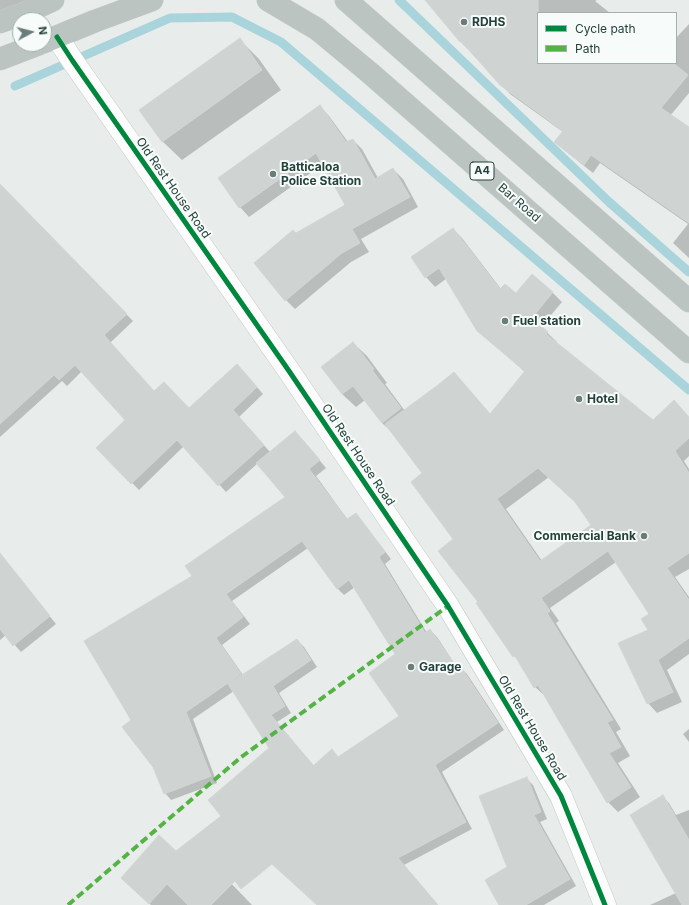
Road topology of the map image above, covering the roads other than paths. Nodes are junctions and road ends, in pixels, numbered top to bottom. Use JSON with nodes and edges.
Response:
{"nodes":[{"id":1,"x":53,"y":0,"type":"edge"},
{"id":2,"x":152,"y":0,"type":"edge"},
{"id":3,"x":268,"y":0,"type":"edge"},
{"id":4,"x":346,"y":0,"type":"edge"},
{"id":5,"x":0,"y":22,"type":"edge"},
{"id":6,"x":52,"y":39,"type":"edge"},
{"id":7,"x":52,"y":45,"type":"edge"},
{"id":8,"x":18,"y":52,"type":"edge"},
{"id":9,"x":0,"y":59,"type":"edge"},
{"id":10,"x":689,"y":302,"type":"edge"},
{"id":11,"x":689,"y":352,"type":"edge"},
{"id":12,"x":605,"y":905,"type":"edge"}],
"edges":[{"from":1,"to":5,"type":"highway"},
{"from":2,"to":6,"type":"highway"},
{"from":3,"to":11,"type":"highway","name":"Bar Road","number":"A4"},
{"from":4,"to":10,"type":"highway"},
{"from":7,"to":12,"type":"street","name":"Old Rest House Road"},
{"from":8,"to":9,"type":"highway"}]}
